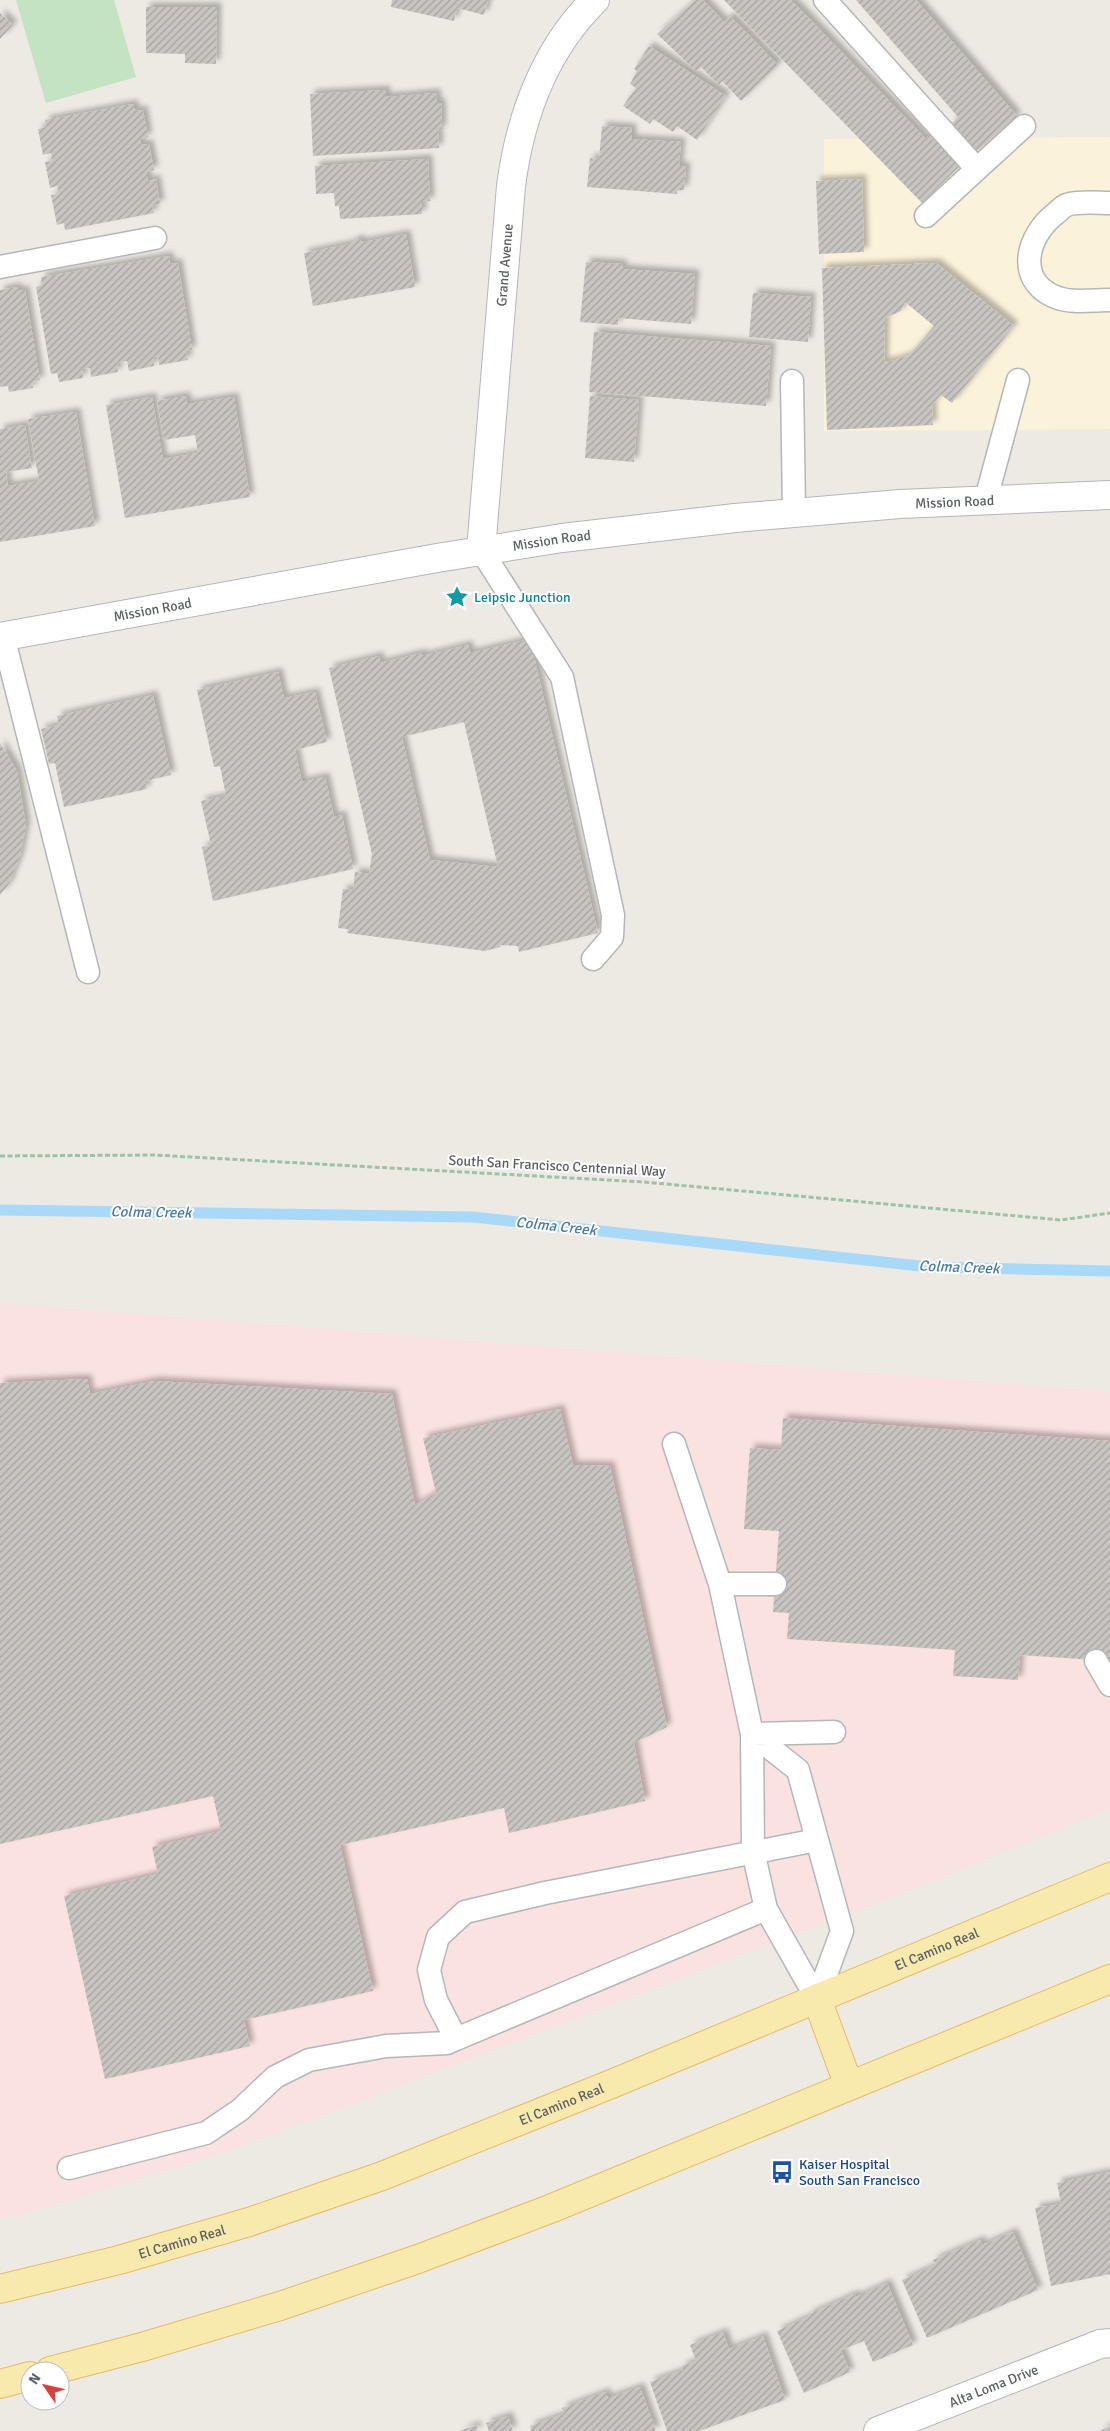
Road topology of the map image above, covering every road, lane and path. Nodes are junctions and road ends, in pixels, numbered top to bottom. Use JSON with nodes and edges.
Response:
{"nodes":[{"id":1,"x":596,"y":0,"type":"edge"},
{"id":2,"x":825,"y":0,"type":"edge"},
{"id":3,"x":1024,"y":126,"type":"dead end"},
{"id":4,"x":977,"y":169,"type":"junction"},
{"id":5,"x":1110,"y":203,"type":"edge"},
{"id":6,"x":926,"y":216,"type":"dead end"},
{"id":7,"x":155,"y":238,"type":"dead end"},
{"id":8,"x":0,"y":267,"type":"edge"},
{"id":9,"x":1110,"y":300,"type":"edge"},
{"id":10,"x":1018,"y":380,"type":"dead end"},
{"id":11,"x":792,"y":381,"type":"dead end"},
{"id":12,"x":1110,"y":495,"type":"edge"},
{"id":13,"x":986,"y":498,"type":"junction"},
{"id":14,"x":794,"y":512,"type":"junction"},
{"id":15,"x":481,"y":550,"type":"junction"},
{"id":16,"x":1,"y":637,"type":"edge"},
{"id":17,"x":593,"y":959,"type":"dead end"},
{"id":18,"x":88,"y":972,"type":"dead end"},
{"id":19,"x":0,"y":1156,"type":"edge"},
{"id":20,"x":1110,"y":1213,"type":"edge"},
{"id":21,"x":674,"y":1444,"type":"dead end"},
{"id":22,"x":720,"y":1584,"type":"junction"},
{"id":23,"x":775,"y":1584,"type":"dead end"},
{"id":24,"x":1096,"y":1661,"type":"dead end"},
{"id":25,"x":1110,"y":1685,"type":"edge"},
{"id":26,"x":834,"y":1732,"type":"dead end"},
{"id":27,"x":752,"y":1734,"type":"junction"},
{"id":28,"x":817,"y":1840,"type":"junction"},
{"id":29,"x":753,"y":1852,"type":"junction"},
{"id":30,"x":1110,"y":1877,"type":"edge"},
{"id":31,"x":766,"y":1909,"type":"junction"},
{"id":32,"x":1110,"y":1979,"type":"edge"},
{"id":33,"x":817,"y":1999,"type":"junction"},
{"id":34,"x":456,"y":2039,"type":"junction"},
{"id":35,"x":850,"y":2086,"type":"junction"},
{"id":36,"x":69,"y":2168,"type":"dead end"},
{"id":37,"x":0,"y":2289,"type":"edge"},
{"id":38,"x":1110,"y":2343,"type":"edge"},
{"id":39,"x":70,"y":2366,"type":"edge"},
{"id":40,"x":20,"y":2379,"type":"edge"},
{"id":41,"x":0,"y":2384,"type":"edge"},
{"id":42,"x":878,"y":2431,"type":"edge"}],
"edges":[{"from":1,"to":15,"type":"street","name":"Grand Avenue"},
{"from":2,"to":4,"type":"lane"},
{"from":3,"to":4,"type":"lane"},
{"from":4,"to":6,"type":"lane"},
{"from":5,"to":9,"type":"lane"},
{"from":7,"to":8,"type":"lane"},
{"from":10,"to":13,"type":"lane"},
{"from":11,"to":14,"type":"lane"},
{"from":12,"to":13,"type":"street","name":"Mission Road"},
{"from":13,"to":14,"type":"street","name":"Mission Road"},
{"from":14,"to":15,"type":"street","name":"Mission Road"},
{"from":15,"to":16,"type":"street","name":"Mission Road"},
{"from":15,"to":17,"type":"lane"},
{"from":16,"to":18,"type":"lane"},
{"from":19,"to":20,"type":"path","name":"South San Francisco Centennial Way"},
{"from":21,"to":22,"type":"lane"},
{"from":22,"to":23,"type":"lane"},
{"from":22,"to":27,"type":"lane"},
{"from":24,"to":25,"type":"lane"},
{"from":26,"to":27,"type":"lane"},
{"from":27,"to":28,"type":"lane"},
{"from":27,"to":29,"type":"lane"},
{"from":28,"to":29,"type":"lane"},
{"from":28,"to":33,"type":"lane"},
{"from":29,"to":31,"type":"lane"},
{"from":29,"to":34,"type":"lane"},
{"from":30,"to":33,"type":"main road","name":"El Camino Real"},
{"from":31,"to":33,"type":"lane"},
{"from":31,"to":34,"type":"lane"},
{"from":32,"to":35,"type":"main road"},
{"from":33,"to":35,"type":"main road"},
{"from":33,"to":37,"type":"main road","name":"El Camino Real"},
{"from":34,"to":36,"type":"lane"},
{"from":35,"to":39,"type":"main road"},
{"from":38,"to":42,"type":"street","name":"Alta Loma Drive"},
{"from":40,"to":41,"type":"main road"}]}
